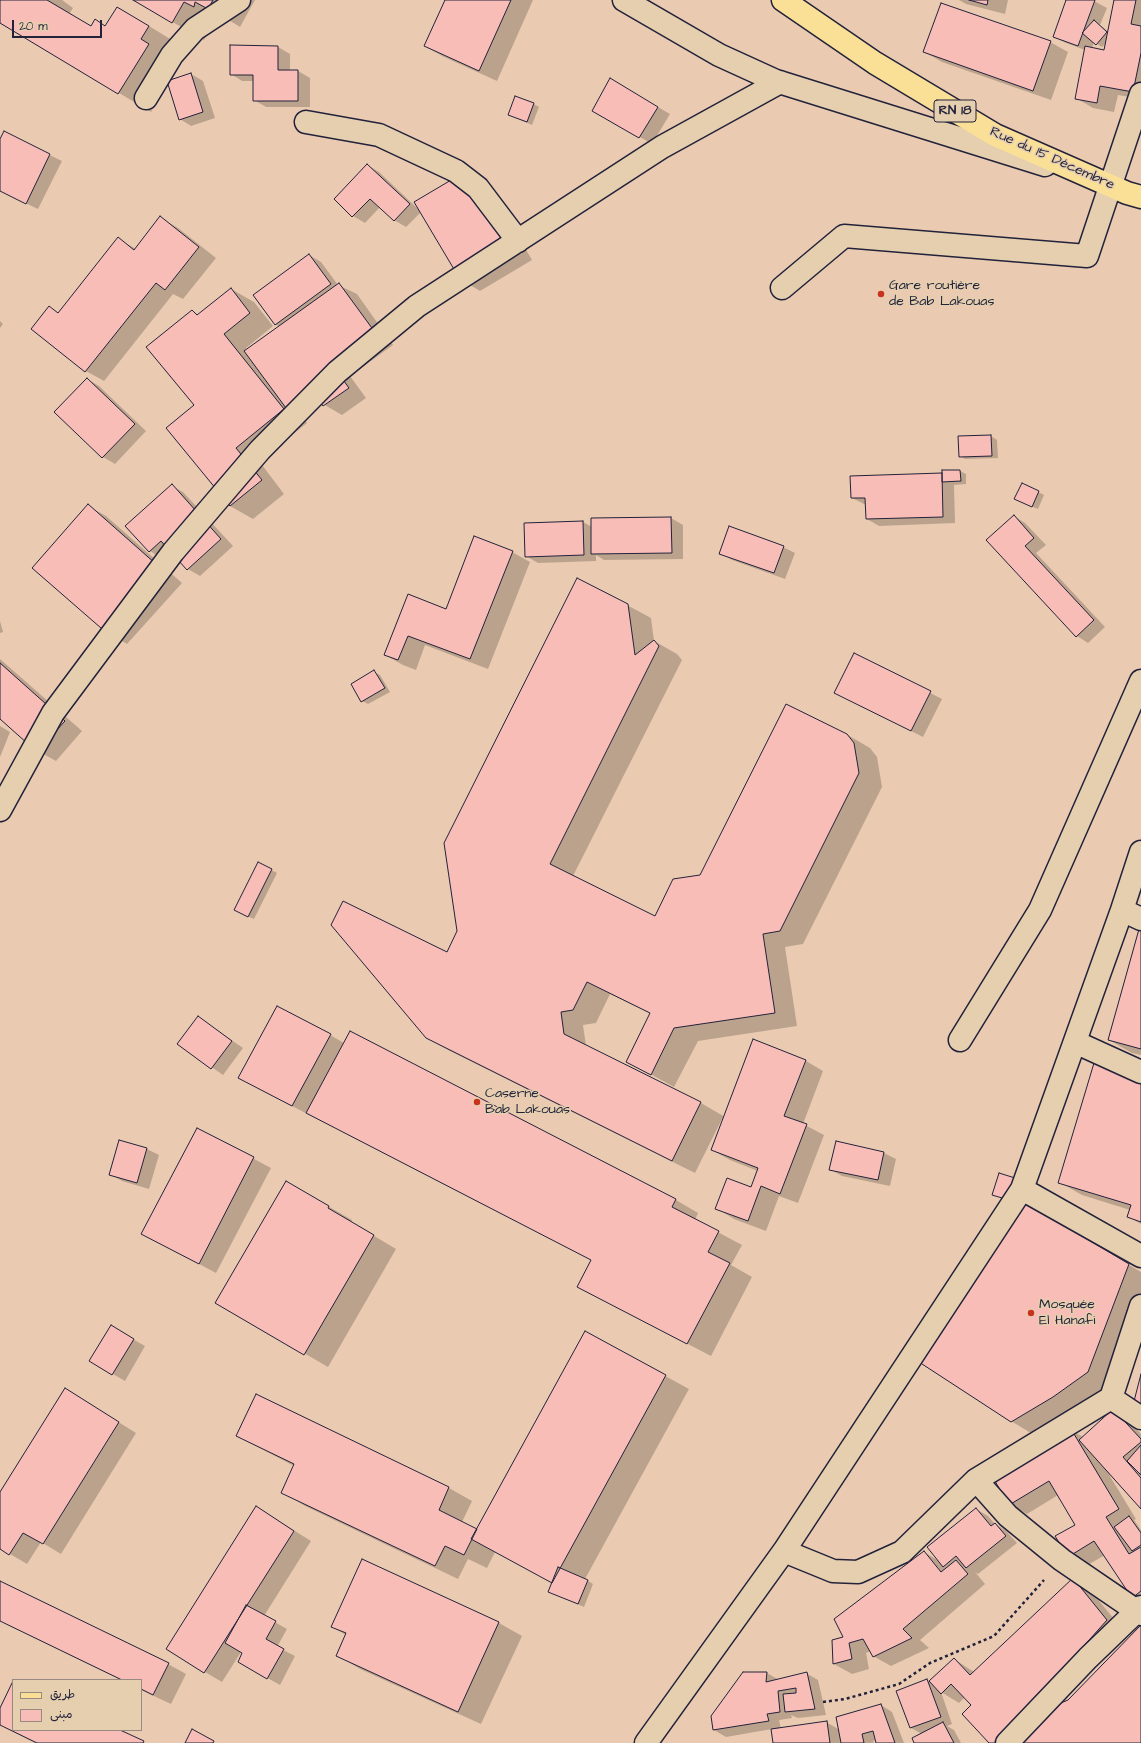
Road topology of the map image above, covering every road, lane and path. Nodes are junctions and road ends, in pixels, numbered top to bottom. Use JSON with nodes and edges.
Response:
{"nodes":[{"id":1,"x":239,"y":0,"type":"edge"},
{"id":2,"x":624,"y":0,"type":"edge"},
{"id":3,"x":783,"y":0,"type":"edge"},
{"id":4,"x":780,"y":82,"type":"junction"},
{"id":5,"x":1141,"y":94,"type":"edge"},
{"id":6,"x":146,"y":98,"type":"dead end"},
{"id":7,"x":306,"y":122,"type":"dead end"},
{"id":8,"x":1111,"y":186,"type":"junction"},
{"id":9,"x":1141,"y":197,"type":"edge"},
{"id":10,"x":1141,"y":214,"type":"edge"},
{"id":11,"x":518,"y":241,"type":"junction"},
{"id":12,"x":782,"y":288,"type":"dead end"},
{"id":13,"x":1141,"y":681,"type":"edge"},
{"id":14,"x":0,"y":810,"type":"edge"},
{"id":15,"x":1141,"y":852,"type":"edge"},
{"id":16,"x":1132,"y":914,"type":"edge"},
{"id":17,"x":960,"y":1040,"type":"dead end"},
{"id":18,"x":1075,"y":1042,"type":"junction"},
{"id":19,"x":1141,"y":1072,"type":"edge"},
{"id":20,"x":1022,"y":1189,"type":"junction"},
{"id":21,"x":1141,"y":1256,"type":"edge"},
{"id":22,"x":1141,"y":1306,"type":"edge"},
{"id":23,"x":1111,"y":1398,"type":"junction"},
{"id":24,"x":1141,"y":1418,"type":"edge"},
{"id":25,"x":976,"y":1480,"type":"junction"},
{"id":26,"x":784,"y":1551,"type":"junction"},
{"id":27,"x":1062,"y":1560,"type":"junction"},
{"id":28,"x":1140,"y":1611,"type":"edge"},
{"id":29,"x":823,"y":1702,"type":"dead end"},
{"id":30,"x":646,"y":1743,"type":"edge"},
{"id":31,"x":1007,"y":1743,"type":"edge"}],
"edges":[{"from":1,"to":6,"type":"street"},
{"from":2,"to":4,"type":"street"},
{"from":3,"to":8,"type":"main road","name":"Rue du 15 Décembre","number":"RN 18"},
{"from":4,"to":8,"type":"street"},
{"from":4,"to":11,"type":"street"},
{"from":5,"to":8,"type":"street"},
{"from":7,"to":11,"type":"street"},
{"from":8,"to":9,"type":"main road","name":"Rue du 15 Décembre","number":"RN 18"},
{"from":8,"to":10,"type":"main road"},
{"from":8,"to":12,"type":"street"},
{"from":11,"to":14,"type":"street"},
{"from":13,"to":17,"type":"street"},
{"from":15,"to":16,"type":"street"},
{"from":16,"to":18,"type":"street"},
{"from":18,"to":19,"type":"street"},
{"from":18,"to":20,"type":"street"},
{"from":20,"to":21,"type":"street"},
{"from":20,"to":26,"type":"street"},
{"from":22,"to":23,"type":"street"},
{"from":23,"to":24,"type":"street"},
{"from":23,"to":25,"type":"street"},
{"from":25,"to":26,"type":"street"},
{"from":25,"to":27,"type":"street"},
{"from":26,"to":30,"type":"street"},
{"from":27,"to":28,"type":"street"},
{"from":27,"to":29,"type":"path"},
{"from":28,"to":31,"type":"street"}]}
